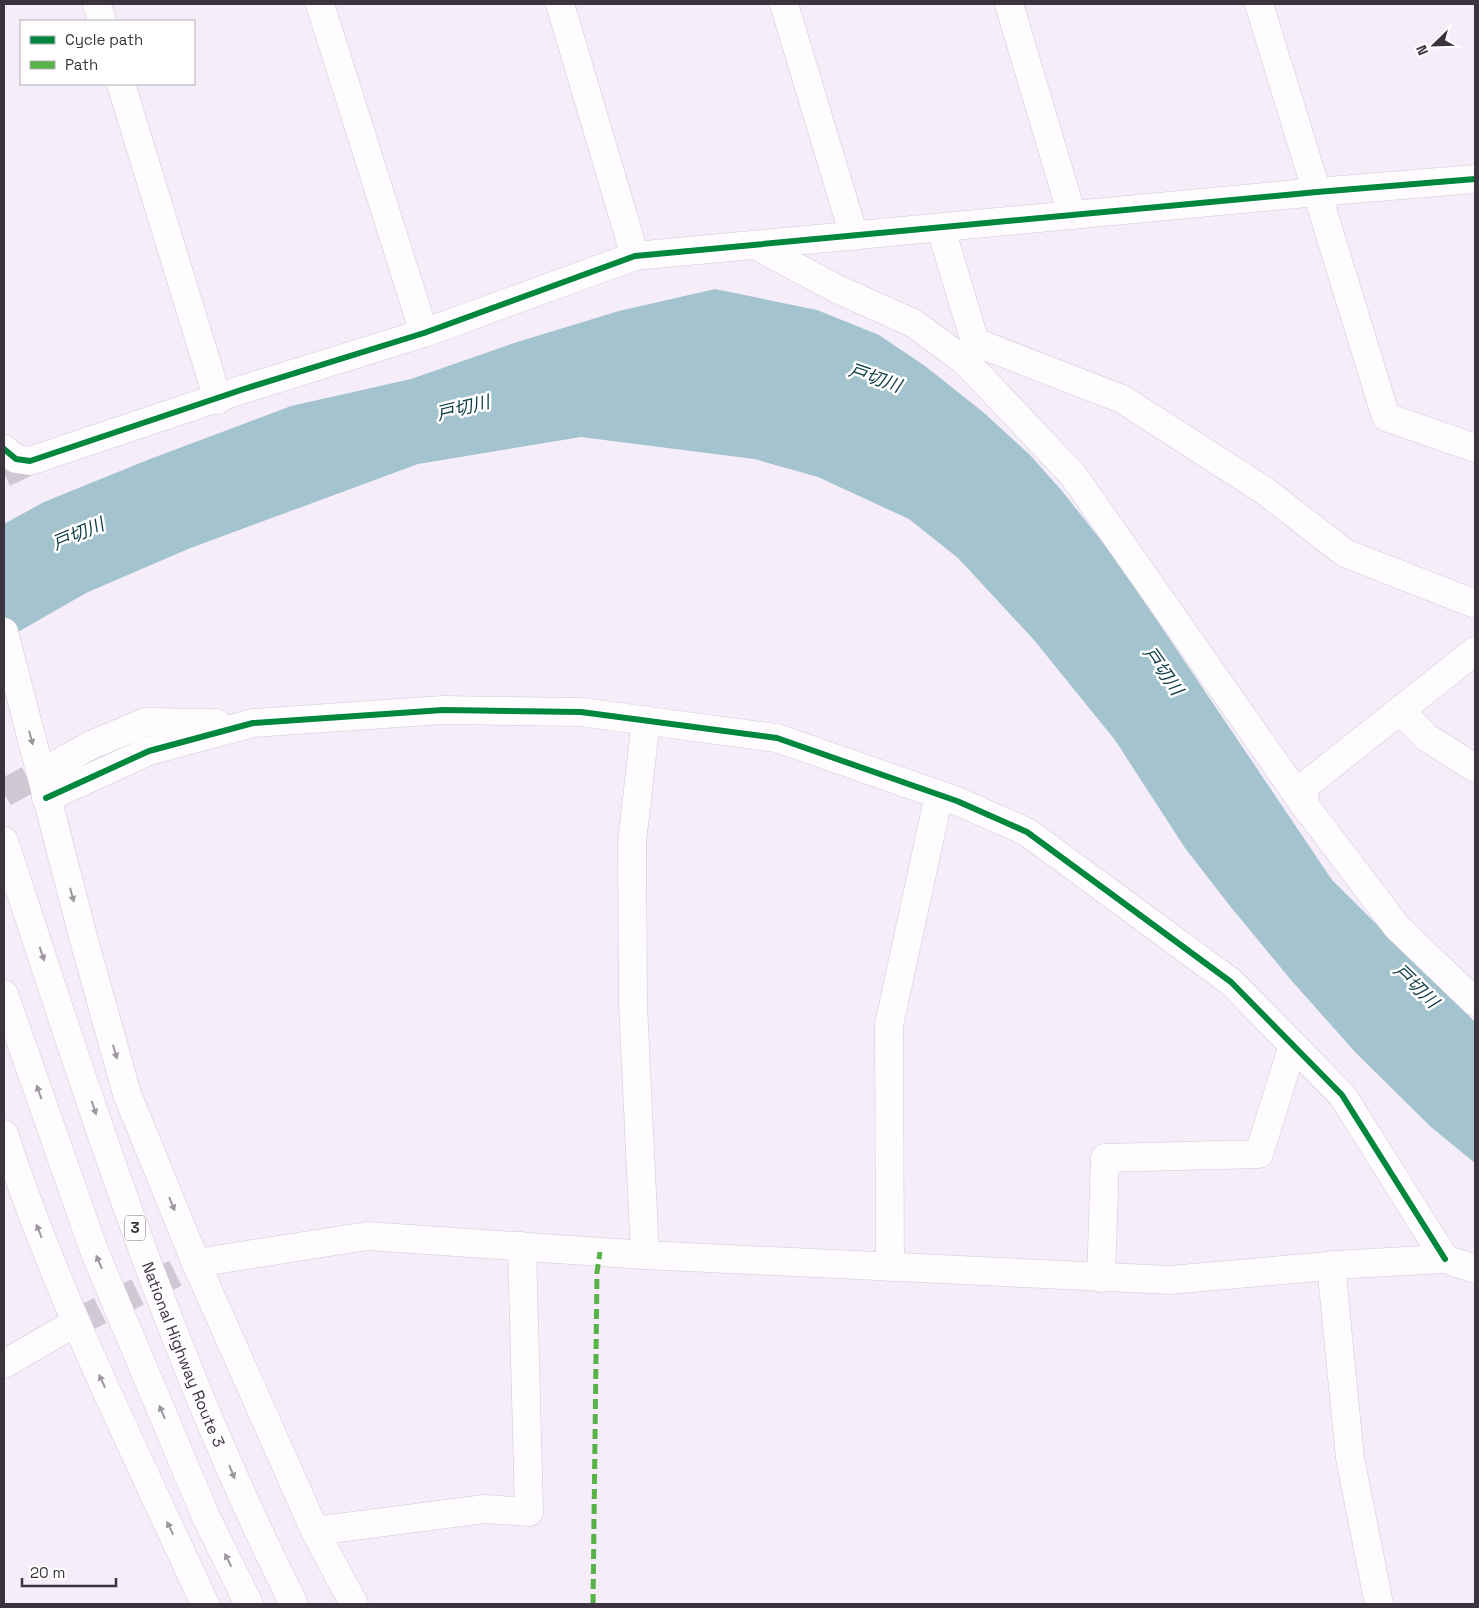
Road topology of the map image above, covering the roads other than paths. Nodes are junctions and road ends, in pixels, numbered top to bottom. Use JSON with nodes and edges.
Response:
{"nodes":[{"id":1,"x":97,"y":4,"type":"edge"},
{"id":2,"x":320,"y":4,"type":"edge"},
{"id":3,"x":560,"y":4,"type":"edge"},
{"id":4,"x":784,"y":4,"type":"edge"},
{"id":5,"x":1009,"y":4,"type":"edge"},
{"id":6,"x":1259,"y":4,"type":"edge"},
{"id":7,"x":102,"y":20,"type":"edge"},
{"id":8,"x":121,"y":85,"type":"edge"},
{"id":9,"x":1475,"y":179,"type":"edge"},
{"id":10,"x":1318,"y":192,"type":"junction"},
{"id":11,"x":1072,"y":216,"type":"junction"},
{"id":12,"x":942,"y":228,"type":"junction"},
{"id":13,"x":854,"y":236,"type":"junction"},
{"id":14,"x":755,"y":245,"type":"junction"},
{"id":15,"x":635,"y":256,"type":"junction"},
{"id":16,"x":424,"y":334,"type":"junction"},
{"id":17,"x":967,"y":349,"type":"junction"},
{"id":18,"x":218,"y":400,"type":"junction"},
{"id":19,"x":1475,"y":448,"type":"edge"},
{"id":20,"x":4,"y":449,"type":"edge"},
{"id":21,"x":1475,"y":604,"type":"edge"},
{"id":22,"x":4,"y":632,"type":"edge"},
{"id":23,"x":1475,"y":651,"type":"edge"},
{"id":24,"x":1401,"y":712,"type":"junction"},
{"id":25,"x":646,"y":720,"type":"junction"},
{"id":26,"x":252,"y":723,"type":"junction"},
{"id":27,"x":1475,"y":768,"type":"edge"},
{"id":28,"x":46,"y":770,"type":"tunnel mouth"},
{"id":29,"x":939,"y":795,"type":"junction"},
{"id":30,"x":46,"y":798,"type":"junction"},
{"id":31,"x":1303,"y":803,"type":"junction"},
{"id":32,"x":4,"y":841,"type":"edge"},
{"id":33,"x":4,"y":994,"type":"edge"},
{"id":34,"x":1475,"y":1002,"type":"edge"},
{"id":35,"x":1293,"y":1045,"type":"junction"},
{"id":36,"x":4,"y":1134,"type":"edge"},
{"id":37,"x":522,"y":1246,"type":"junction"},
{"id":38,"x":645,"y":1255,"type":"junction"},
{"id":39,"x":1444,"y":1259,"type":"junction"},
{"id":40,"x":196,"y":1263,"type":"junction"},
{"id":41,"x":1331,"y":1265,"type":"junction"},
{"id":42,"x":890,"y":1267,"type":"junction"},
{"id":43,"x":1475,"y":1269,"type":"edge"},
{"id":44,"x":1102,"y":1278,"type":"junction"},
{"id":45,"x":75,"y":1324,"type":"junction"},
{"id":46,"x":4,"y":1364,"type":"edge"},
{"id":47,"x":315,"y":1531,"type":"junction"},
{"id":48,"x":205,"y":1604,"type":"edge"},
{"id":49,"x":249,"y":1604,"type":"edge"},
{"id":50,"x":294,"y":1604,"type":"edge"},
{"id":51,"x":354,"y":1604,"type":"edge"},
{"id":52,"x":1379,"y":1604,"type":"edge"}],
"edges":[{"from":1,"to":7,"type":"main road"},
{"from":2,"to":16,"type":"main road"},
{"from":3,"to":15,"type":"main road"},
{"from":4,"to":13,"type":"main road"},
{"from":5,"to":11,"type":"main road"},
{"from":6,"to":10,"type":"main road"},
{"from":8,"to":18,"type":"main road"},
{"from":9,"to":10,"type":"main road"},
{"from":10,"to":11,"type":"main road"},
{"from":10,"to":19,"type":"main road"},
{"from":11,"to":12,"type":"main road"},
{"from":12,"to":13,"type":"main road"},
{"from":12,"to":17,"type":"main road"},
{"from":13,"to":14,"type":"main road"},
{"from":14,"to":15,"type":"main road"},
{"from":14,"to":17,"type":"main road"},
{"from":15,"to":16,"type":"main road"},
{"from":16,"to":18,"type":"main road"},
{"from":17,"to":21,"type":"main road"},
{"from":17,"to":31,"type":"main road"},
{"from":18,"to":20,"type":"main road"},
{"from":22,"to":30,"type":"main road","one_way":true},
{"from":23,"to":24,"type":"main road"},
{"from":24,"to":27,"type":"main road"},
{"from":24,"to":31,"type":"main road"},
{"from":25,"to":26,"type":"main road"},
{"from":25,"to":29,"type":"main road"},
{"from":25,"to":38,"type":"main road"},
{"from":26,"to":28,"type":"main road"},
{"from":26,"to":30,"type":"main road"},
{"from":29,"to":35,"type":"main road"},
{"from":29,"to":42,"type":"main road"},
{"from":30,"to":40,"type":"main road","one_way":true},
{"from":31,"to":34,"type":"main road"},
{"from":32,"to":50,"type":"main road","name":"National Highway Route 3","number":"3","one_way":true},
{"from":49,"to":33,"type":"main road","one_way":true},
{"from":35,"to":39,"type":"main road"},
{"from":35,"to":44,"type":"main road"},
{"from":45,"to":36,"type":"main road","one_way":true},
{"from":37,"to":38,"type":"main road"},
{"from":37,"to":40,"type":"main road"},
{"from":37,"to":47,"type":"main road"},
{"from":38,"to":42,"type":"main road"},
{"from":39,"to":41,"type":"main road"},
{"from":39,"to":43,"type":"main road"},
{"from":40,"to":47,"type":"main road"},
{"from":41,"to":44,"type":"main road"},
{"from":41,"to":52,"type":"main road"},
{"from":42,"to":44,"type":"main road"},
{"from":45,"to":46,"type":"main road"},
{"from":48,"to":45,"type":"main road","one_way":true},
{"from":47,"to":51,"type":"main road"}]}
